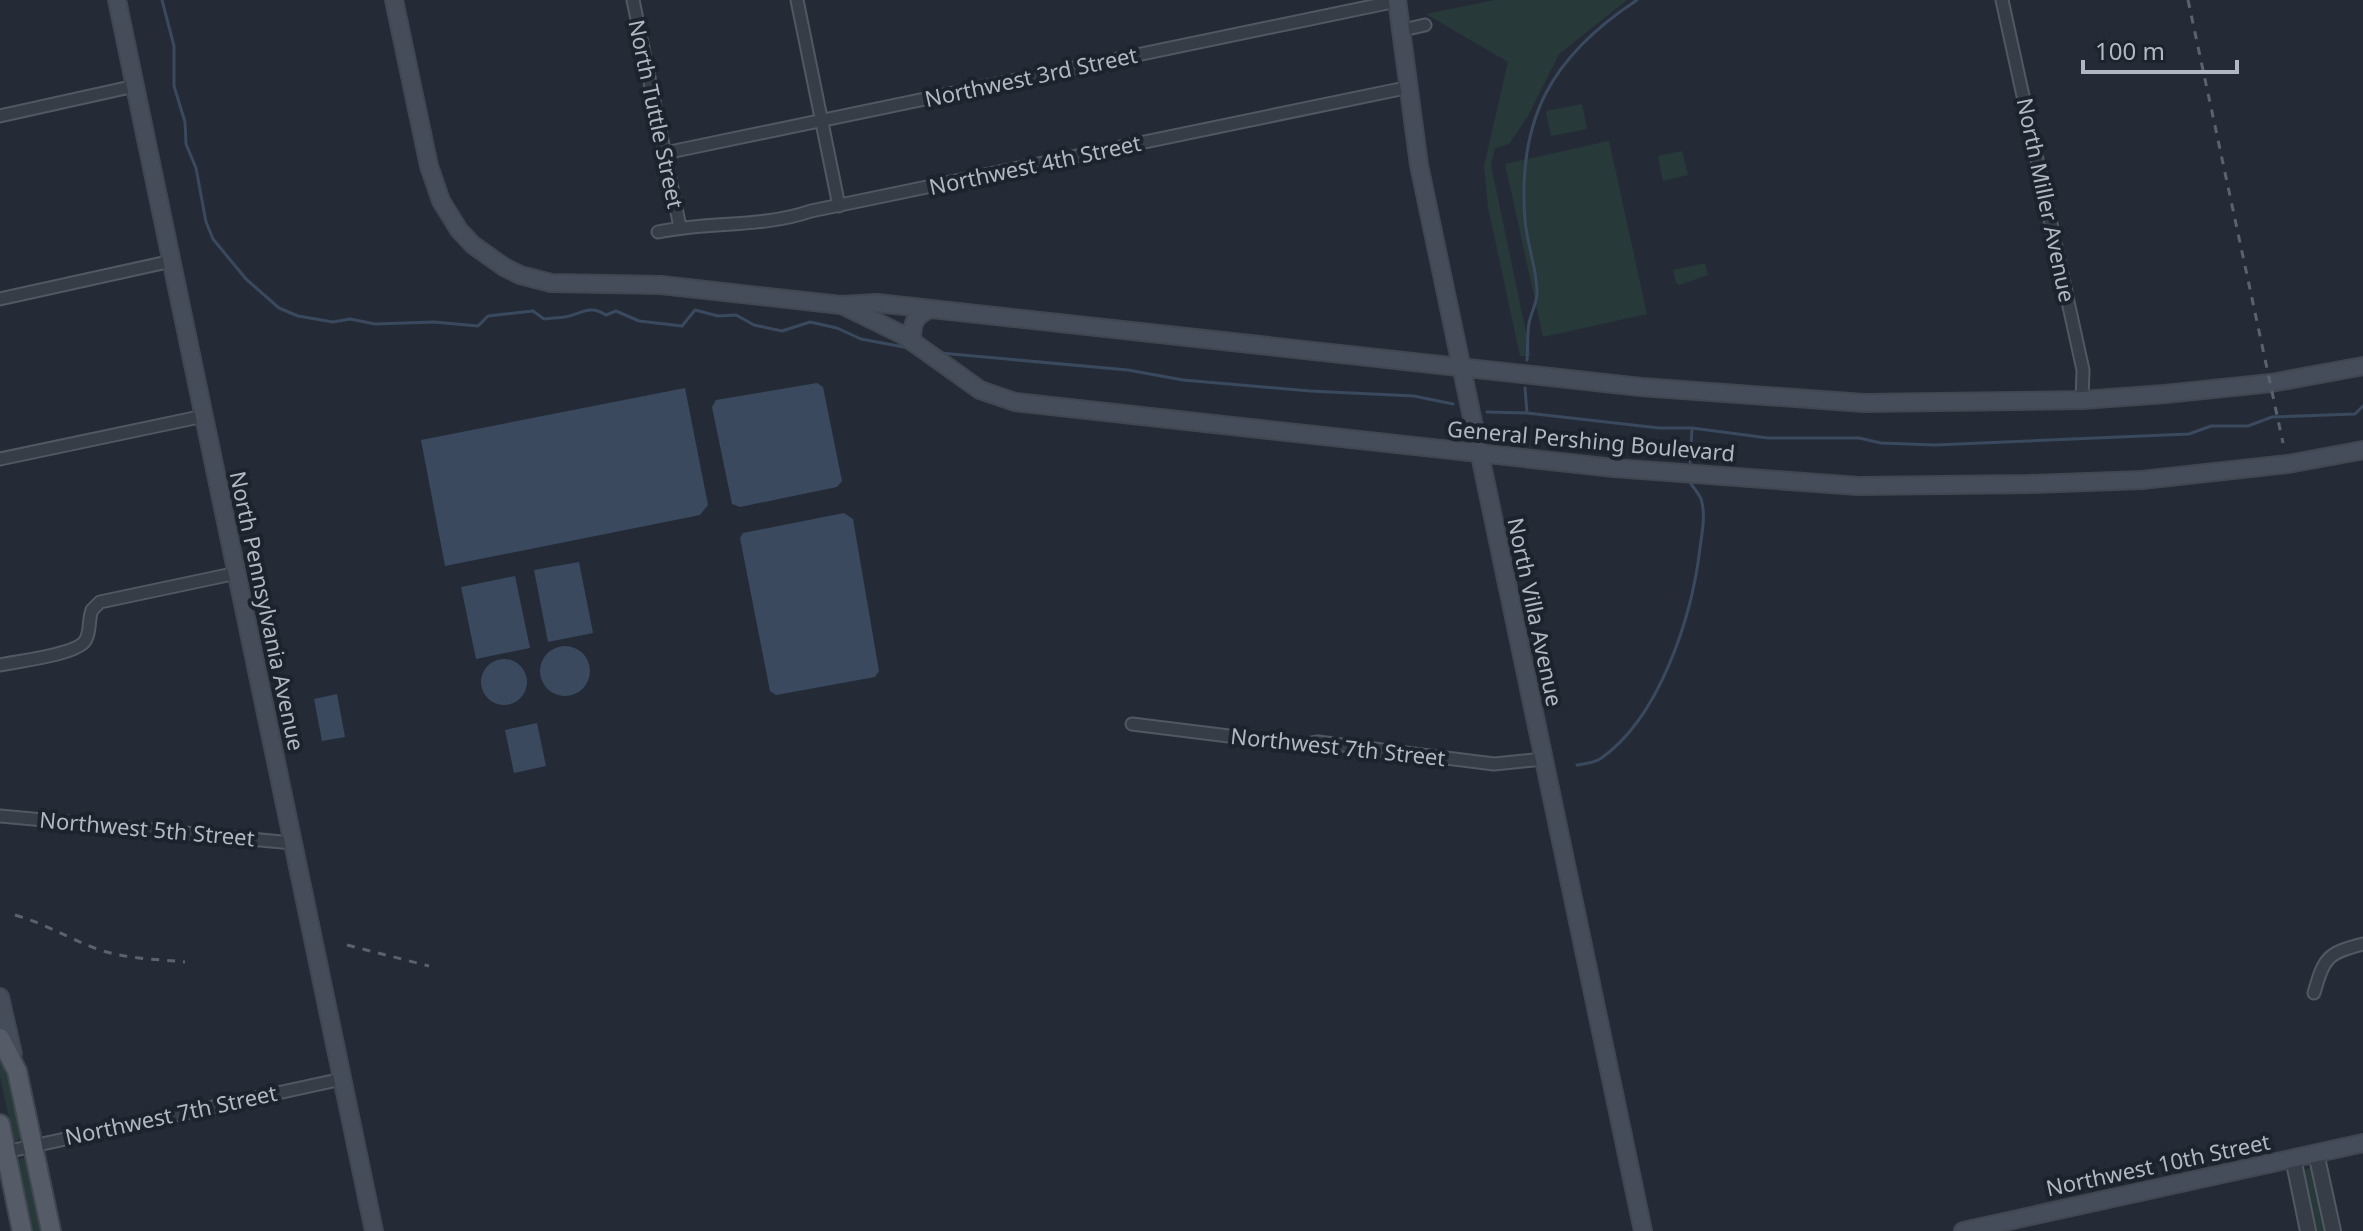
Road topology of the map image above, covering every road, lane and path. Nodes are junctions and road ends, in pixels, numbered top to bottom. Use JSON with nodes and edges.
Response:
{"nodes":[{"id":1,"x":117,"y":0,"type":"edge"},
{"id":2,"x":394,"y":0,"type":"edge"},
{"id":3,"x":633,"y":0,"type":"edge"},
{"id":4,"x":797,"y":0,"type":"edge"},
{"id":5,"x":1397,"y":0,"type":"edge"},
{"id":6,"x":2002,"y":0,"type":"edge"},
{"id":7,"x":1425,"y":25,"type":"dead end"},
{"id":8,"x":1403,"y":30,"type":"junction"},
{"id":9,"x":135,"y":86,"type":"junction"},
{"id":10,"x":1410,"y":87,"type":"junction"},
{"id":11,"x":0,"y":116,"type":"edge"},
{"id":12,"x":821,"y":120,"type":"junction"},
{"id":13,"x":665,"y":153,"type":"junction"},
{"id":14,"x":839,"y":206,"type":"junction"},
{"id":15,"x":680,"y":227,"type":"junction"},
{"id":16,"x":658,"y":232,"type":"dead end"},
{"id":17,"x":172,"y":261,"type":"junction"},
{"id":18,"x":0,"y":299,"type":"edge"},
{"id":19,"x":841,"y":305,"type":"junction"},
{"id":20,"x":930,"y":309,"type":"junction"},
{"id":21,"x":912,"y":342,"type":"junction"},
{"id":22,"x":2363,"y":366,"type":"edge"},
{"id":23,"x":1462,"y":368,"type":"junction"},
{"id":24,"x":2082,"y":400,"type":"junction"},
{"id":25,"x":204,"y":416,"type":"junction"},
{"id":26,"x":2363,"y":450,"type":"edge"},
{"id":27,"x":1480,"y":453,"type":"junction"},
{"id":28,"x":0,"y":459,"type":"edge"},
{"id":29,"x":237,"y":573,"type":"junction"},
{"id":30,"x":0,"y":665,"type":"edge"},
{"id":31,"x":1132,"y":724,"type":"dead end"},
{"id":32,"x":1543,"y":759,"type":"junction"},
{"id":33,"x":0,"y":816,"type":"edge"},
{"id":34,"x":293,"y":843,"type":"junction"},
{"id":35,"x":2363,"y":944,"type":"edge"},
{"id":36,"x":2314,"y":993,"type":"dead end"},
{"id":37,"x":0,"y":997,"type":"edge"},
{"id":38,"x":0,"y":1038,"type":"edge"},
{"id":39,"x":17,"y":1071,"type":"junction"},
{"id":40,"x":342,"y":1079,"type":"junction"},
{"id":41,"x":0,"y":1124,"type":"edge"},
{"id":42,"x":2363,"y":1143,"type":"edge"},
{"id":43,"x":33,"y":1145,"type":"junction"},
{"id":44,"x":3,"y":1152,"type":"edge"},
{"id":45,"x":2316,"y":1153,"type":"junction"},
{"id":46,"x":2293,"y":1158,"type":"junction"},
{"id":47,"x":22,"y":1231,"type":"edge"},
{"id":48,"x":51,"y":1231,"type":"edge"},
{"id":49,"x":374,"y":1231,"type":"edge"},
{"id":50,"x":1643,"y":1231,"type":"edge"},
{"id":51,"x":1963,"y":1231,"type":"edge"},
{"id":52,"x":2308,"y":1231,"type":"edge"},
{"id":53,"x":2333,"y":1231,"type":"edge"}],
"edges":[{"from":1,"to":9,"type":"main road","name":"North Pennsylvania Avenue"},
{"from":2,"to":19,"type":"main road","name":"General Pershing Boulevard"},
{"from":3,"to":13,"type":"street","name":"North Tuttle Street"},
{"from":4,"to":12,"type":"street"},
{"from":5,"to":8,"type":"main road","name":"North Villa Avenue"},
{"from":5,"to":12,"type":"street","name":"Northwest 3rd Street"},
{"from":6,"to":24,"type":"street","name":"North Miller Avenue"},
{"from":7,"to":8,"type":"street"},
{"from":8,"to":10,"type":"main road","name":"North Villa Avenue"},
{"from":9,"to":11,"type":"street"},
{"from":9,"to":17,"type":"main road","name":"North Pennsylvania Avenue"},
{"from":10,"to":14,"type":"street","name":"Northwest 4th Street"},
{"from":10,"to":23,"type":"main road","name":"North Villa Avenue"},
{"from":12,"to":13,"type":"street","name":"Northwest 3rd Street"},
{"from":12,"to":14,"type":"street"},
{"from":13,"to":15,"type":"street","name":"North Tuttle Street"},
{"from":14,"to":15,"type":"street","name":"Northwest 4th Street"},
{"from":15,"to":16,"type":"street","name":"Northwest 4th Street"},
{"from":17,"to":18,"type":"street"},
{"from":17,"to":25,"type":"main road","name":"North Pennsylvania Avenue"},
{"from":19,"to":20,"type":"main road","name":"General Pershing Boulevard"},
{"from":19,"to":21,"type":"main road","name":"General Pershing Boulevard"},
{"from":20,"to":21,"type":"main road"},
{"from":20,"to":23,"type":"main road","name":"General Pershing Boulevard"},
{"from":21,"to":27,"type":"main road","name":"General Pershing Boulevard"},
{"from":22,"to":24,"type":"main road","name":"General Pershing Boulevard"},
{"from":23,"to":24,"type":"main road","name":"General Pershing Boulevard"},
{"from":23,"to":27,"type":"main road","name":"North Villa Avenue"},
{"from":25,"to":28,"type":"street"},
{"from":25,"to":29,"type":"main road","name":"North Pennsylvania Avenue"},
{"from":26,"to":27,"type":"main road","name":"General Pershing Boulevard"},
{"from":27,"to":32,"type":"main road","name":"North Villa Avenue"},
{"from":29,"to":30,"type":"street"},
{"from":29,"to":34,"type":"main road","name":"North Pennsylvania Avenue"},
{"from":31,"to":32,"type":"street","name":"Northwest 7th Street"},
{"from":32,"to":50,"type":"main road","name":"North Villa Avenue"},
{"from":33,"to":34,"type":"street","name":"Northwest 5th Street"},
{"from":34,"to":40,"type":"main road","name":"North Pennsylvania Avenue"},
{"from":35,"to":36,"type":"street"},
{"from":37,"to":39,"type":"main road"},
{"from":38,"to":39,"type":"main road"},
{"from":39,"to":43,"type":"main road"},
{"from":40,"to":43,"type":"street","name":"Northwest 7th Street"},
{"from":40,"to":49,"type":"main road","name":"North Pennsylvania Avenue"},
{"from":41,"to":44,"type":"main road"},
{"from":42,"to":45,"type":"main road","name":"Northwest 10th Street"},
{"from":43,"to":44,"type":"street","name":"Northwest 7th Street"},
{"from":43,"to":48,"type":"main road"},
{"from":44,"to":47,"type":"main road"},
{"from":45,"to":46,"type":"main road","name":"Northwest 10th Street"},
{"from":45,"to":53,"type":"street"},
{"from":46,"to":51,"type":"main road","name":"Northwest 10th Street"},
{"from":46,"to":52,"type":"street"}]}
